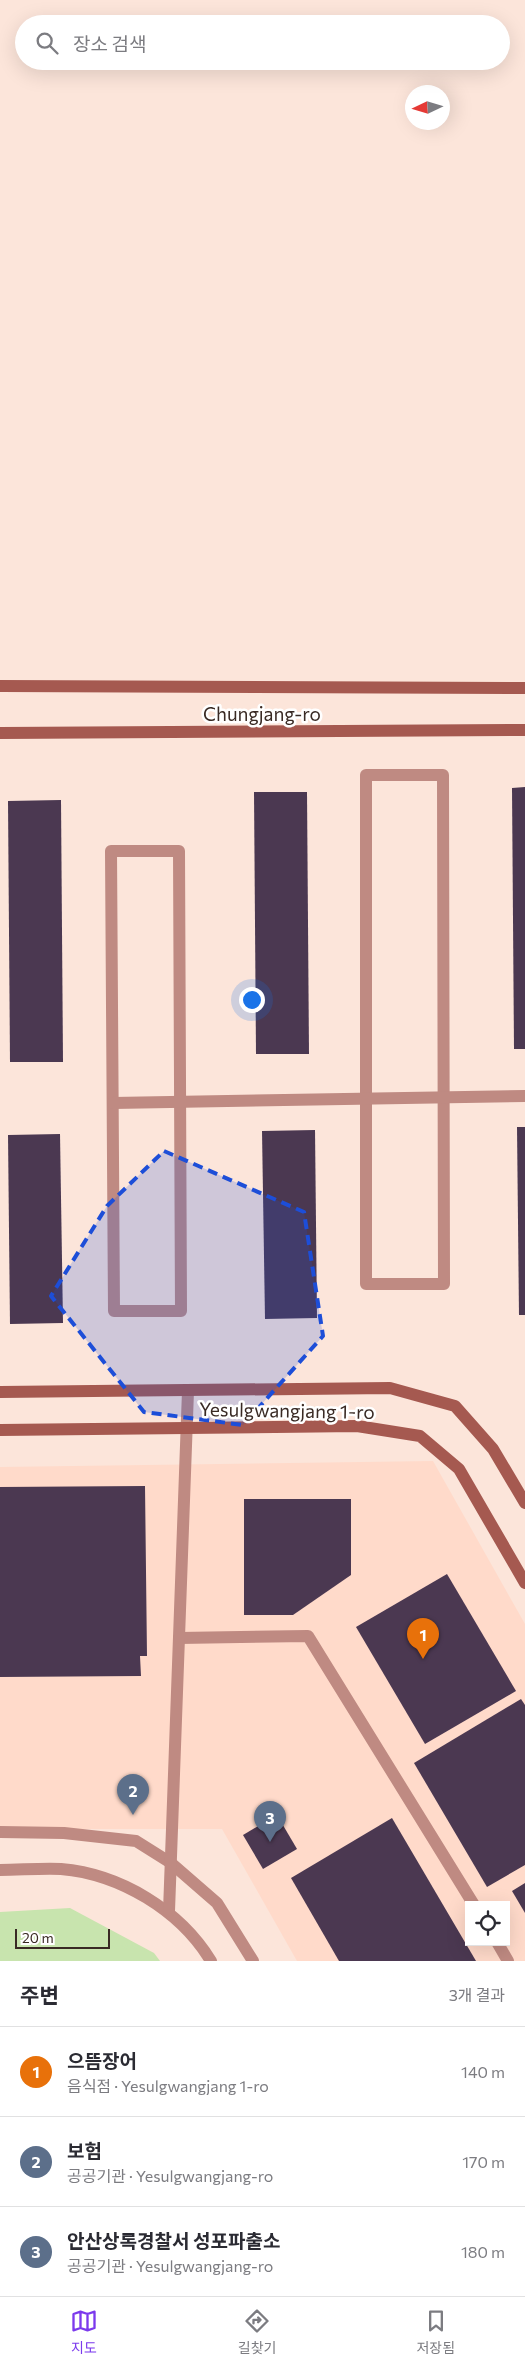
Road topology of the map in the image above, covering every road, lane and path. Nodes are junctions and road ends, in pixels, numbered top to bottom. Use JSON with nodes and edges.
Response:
{"nodes":[{"id":1,"x":0,"y":686,"type":"edge"},
{"id":2,"x":525,"y":688,"type":"edge"},
{"id":3,"x":525,"y":730,"type":"edge"},
{"id":4,"x":0,"y":733,"type":"edge"},
{"id":5,"x":525,"y":1096,"type":"edge"},
{"id":6,"x":443,"y":1098,"type":"junction"},
{"id":7,"x":365,"y":1099,"type":"junction"},
{"id":8,"x":180,"y":1102,"type":"junction"},
{"id":9,"x":113,"y":1103,"type":"junction"},
{"id":10,"x":0,"y":1392,"type":"edge"},
{"id":11,"x":188,"y":1392,"type":"junction"},
{"id":12,"x":186,"y":1427,"type":"junction"},
{"id":13,"x":0,"y":1430,"type":"edge"},
{"id":14,"x":525,"y":1503,"type":"edge"},
{"id":15,"x":525,"y":1583,"type":"edge"},
{"id":16,"x":178,"y":1638,"type":"junction"},
{"id":17,"x":0,"y":1832,"type":"edge"},
{"id":18,"x":170,"y":1863,"type":"junction"},
{"id":19,"x":0,"y":1870,"type":"edge"},
{"id":20,"x":472,"y":1901,"type":"edge"},
{"id":21,"x":169,"y":1911,"type":"junction"},
{"id":22,"x":499,"y":1946,"type":"edge"},
{"id":23,"x":211,"y":1961,"type":"edge"},
{"id":24,"x":253,"y":1961,"type":"edge"},
{"id":25,"x":508,"y":1961,"type":"edge"}],
"edges":[{"from":1,"to":2,"type":"street","name":"Chungjang-ro"},
{"from":3,"to":4,"type":"street","name":"Chungjang-ro"},
{"from":5,"to":6,"type":"street"},
{"from":6,"to":7,"type":"street"},
{"from":6,"to":7,"type":"street"},
{"from":6,"to":7,"type":"street"},
{"from":7,"to":8,"type":"street"},
{"from":8,"to":9,"type":"street"},
{"from":8,"to":9,"type":"street"},
{"from":8,"to":9,"type":"street"},
{"from":10,"to":11,"type":"street","name":"Yesulgwangjang 1-ro"},
{"from":11,"to":12,"type":"street"},
{"from":11,"to":14,"type":"street","name":"Yesulgwangjang 1-ro"},
{"from":12,"to":13,"type":"street","name":"Yesulgwangjang 1-ro"},
{"from":12,"to":15,"type":"street","name":"Yesulgwangjang 1-ro"},
{"from":12,"to":16,"type":"street"},
{"from":16,"to":18,"type":"street"},
{"from":16,"to":20,"type":"street"},
{"from":17,"to":18,"type":"street"},
{"from":18,"to":21,"type":"street"},
{"from":18,"to":24,"type":"street"},
{"from":19,"to":21,"type":"street"},
{"from":21,"to":23,"type":"street"},
{"from":22,"to":25,"type":"street"}]}
